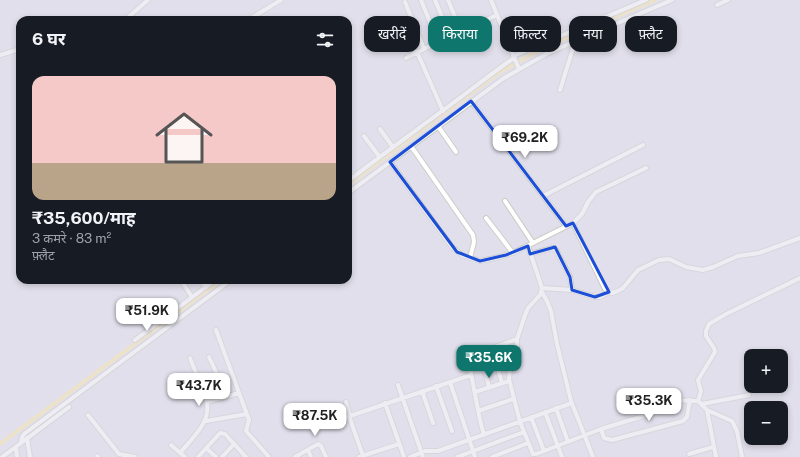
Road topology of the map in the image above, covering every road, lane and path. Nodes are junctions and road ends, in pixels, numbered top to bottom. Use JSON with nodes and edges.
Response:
{"nodes":[{"id":1,"x":148,"y":0,"type":"edge"},
{"id":2,"x":281,"y":0,"type":"edge"},
{"id":3,"x":421,"y":0,"type":"edge"},
{"id":4,"x":435,"y":0,"type":"edge"},
{"id":5,"x":448,"y":0,"type":"edge"},
{"id":6,"x":491,"y":0,"type":"edge"},
{"id":7,"x":630,"y":0,"type":"edge"},
{"id":8,"x":646,"y":0,"type":"edge"},
{"id":9,"x":672,"y":0,"type":"edge"},
{"id":10,"x":728,"y":0,"type":"edge"},
{"id":11,"x":405,"y":2,"type":"dead end"},
{"id":12,"x":717,"y":5,"type":"dead end"},
{"id":13,"x":631,"y":6,"type":"junction"},
{"id":14,"x":497,"y":15,"type":"junction"},
{"id":15,"x":130,"y":16,"type":"edge"},
{"id":16,"x":255,"y":16,"type":"edge"},
{"id":17,"x":442,"y":16,"type":"edge"},
{"id":18,"x":455,"y":16,"type":"edge"},
{"id":19,"x":428,"y":17,"type":"edge"},
{"id":20,"x":492,"y":17,"type":"edge"},
{"id":21,"x":617,"y":24,"type":"edge"},
{"id":22,"x":569,"y":45,"type":"edge"},
{"id":23,"x":428,"y":47,"type":"edge"},
{"id":24,"x":424,"y":49,"type":"junction"},
{"id":25,"x":16,"y":50,"type":"edge"},
{"id":26,"x":420,"y":51,"type":"edge"},
{"id":27,"x":417,"y":52,"type":"joint"},
{"id":28,"x":573,"y":52,"type":"edge"},
{"id":29,"x":0,"y":55,"type":"edge"},
{"id":30,"x":406,"y":58,"type":"dead end"},
{"id":31,"x":514,"y":58,"type":"junction"},
{"id":32,"x":518,"y":67,"type":"junction"},
{"id":33,"x":560,"y":90,"type":"dead end"},
{"id":34,"x":471,"y":102,"type":"junction"},
{"id":35,"x":443,"y":111,"type":"junction"},
{"id":36,"x":438,"y":126,"type":"junction"},
{"id":37,"x":380,"y":129,"type":"dead end"},
{"id":38,"x":364,"y":136,"type":"dead end"},
{"id":39,"x":643,"y":145,"type":"dead end"},
{"id":40,"x":392,"y":146,"type":"junction"},
{"id":41,"x":411,"y":146,"type":"junction"},
{"id":42,"x":456,"y":152,"type":"dead end"},
{"id":43,"x":379,"y":156,"type":"junction"},
{"id":44,"x":390,"y":162,"type":"junction"},
{"id":45,"x":646,"y":168,"type":"dead end"},
{"id":46,"x":352,"y":178,"type":"edge"},
{"id":47,"x":352,"y":190,"type":"edge"},
{"id":48,"x":543,"y":196,"type":"junction"},
{"id":49,"x":504,"y":201,"type":"dead end"},
{"id":50,"x":486,"y":218,"type":"dead end"},
{"id":51,"x":573,"y":223,"type":"junction"},
{"id":52,"x":566,"y":226,"type":"junction"},
{"id":53,"x":800,"y":238,"type":"edge"},
{"id":54,"x":533,"y":243,"type":"junction"},
{"id":55,"x":528,"y":246,"type":"junction"},
{"id":56,"x":512,"y":253,"type":"junction"},
{"id":57,"x":530,"y":254,"type":"junction"},
{"id":58,"x":470,"y":258,"type":"junction"},
{"id":59,"x":800,"y":278,"type":"edge"},
{"id":60,"x":184,"y":284,"type":"edge"},
{"id":61,"x":204,"y":284,"type":"edge"},
{"id":62,"x":210,"y":284,"type":"edge"},
{"id":63,"x":226,"y":284,"type":"edge"},
{"id":64,"x":206,"y":287,"type":"junction"},
{"id":65,"x":542,"y":290,"type":"junction"},
{"id":66,"x":572,"y":290,"type":"junction"},
{"id":67,"x":609,"y":292,"type":"junction"},
{"id":68,"x":192,"y":297,"type":"junction"},
{"id":69,"x":216,"y":330,"type":"dead end"},
{"id":70,"x":517,"y":339,"type":"junction"},
{"id":71,"x":135,"y":340,"type":"dead end"},
{"id":72,"x":492,"y":348,"type":"junction"},
{"id":73,"x":480,"y":352,"type":"junction"},
{"id":74,"x":210,"y":357,"type":"dead end"},
{"id":75,"x":190,"y":358,"type":"dead end"},
{"id":76,"x":471,"y":375,"type":"junction"},
{"id":77,"x":509,"y":381,"type":"junction"},
{"id":78,"x":450,"y":382,"type":"junction"},
{"id":79,"x":502,"y":383,"type":"junction"},
{"id":80,"x":398,"y":384,"type":"dead end"},
{"id":81,"x":436,"y":386,"type":"junction"},
{"id":82,"x":489,"y":387,"type":"junction"},
{"id":83,"x":422,"y":391,"type":"junction"},
{"id":84,"x":475,"y":392,"type":"junction"},
{"id":85,"x":239,"y":393,"type":"junction"},
{"id":86,"x":749,"y":395,"type":"dead end"},
{"id":87,"x":228,"y":396,"type":"junction"},
{"id":88,"x":402,"y":397,"type":"junction"},
{"id":89,"x":513,"y":399,"type":"junction"},
{"id":90,"x":690,"y":400,"type":"junction"},
{"id":91,"x":698,"y":401,"type":"junction"},
{"id":92,"x":207,"y":402,"type":"junction"},
{"id":93,"x":346,"y":402,"type":"dead end"},
{"id":94,"x":385,"y":403,"type":"junction"},
{"id":95,"x":572,"y":403,"type":"junction"},
{"id":96,"x":702,"y":404,"type":"junction"},
{"id":97,"x":69,"y":407,"type":"dead end"},
{"id":98,"x":556,"y":408,"type":"junction"},
{"id":99,"x":707,"y":410,"type":"junction"},
{"id":100,"x":478,"y":411,"type":"junction"},
{"id":101,"x":545,"y":412,"type":"junction"},
{"id":102,"x":247,"y":414,"type":"junction"},
{"id":103,"x":88,"y":415,"type":"dead end"},
{"id":104,"x":347,"y":417,"type":"junction"},
{"id":105,"x":531,"y":417,"type":"junction"},
{"id":106,"x":206,"y":421,"type":"junction"},
{"id":107,"x":520,"y":422,"type":"junction"},
{"id":108,"x":433,"y":423,"type":"dead end"},
{"id":109,"x":601,"y":429,"type":"junction"},
{"id":110,"x":452,"y":431,"type":"dead end"},
{"id":111,"x":524,"y":432,"type":"junction"},
{"id":112,"x":484,"y":435,"type":"junction"},
{"id":113,"x":585,"y":436,"type":"junction"},
{"id":114,"x":27,"y":438,"type":"junction"},
{"id":115,"x":21,"y":440,"type":"junction"},
{"id":116,"x":470,"y":441,"type":"junction"},
{"id":117,"x":568,"y":442,"type":"junction"},
{"id":118,"x":528,"y":443,"type":"junction"},
{"id":119,"x":234,"y":444,"type":"junction"},
{"id":120,"x":399,"y":444,"type":"junction"},
{"id":121,"x":171,"y":445,"type":"dead end"},
{"id":122,"x":558,"y":446,"type":"junction"},
{"id":123,"x":16,"y":447,"type":"junction"},
{"id":124,"x":713,"y":447,"type":"junction"},
{"id":125,"x":206,"y":448,"type":"junction"},
{"id":126,"x":308,"y":450,"type":"junction"},
{"id":127,"x":473,"y":451,"type":"junction"},
{"id":128,"x":544,"y":451,"type":"junction"},
{"id":129,"x":180,"y":453,"type":"junction"},
{"id":130,"x":689,"y":454,"type":"dead end"},
{"id":131,"x":422,"y":455,"type":"edge"},
{"id":132,"x":534,"y":455,"type":"edge"},
{"id":133,"x":361,"y":456,"type":"edge"},
{"id":134,"x":714,"y":456,"type":"edge"},
{"id":135,"x":2,"y":457,"type":"edge"},
{"id":136,"x":17,"y":457,"type":"edge"},
{"id":137,"x":30,"y":457,"type":"edge"},
{"id":138,"x":135,"y":457,"type":"edge"},
{"id":139,"x":185,"y":457,"type":"edge"},
{"id":140,"x":198,"y":457,"type":"edge"},
{"id":141,"x":216,"y":457,"type":"edge"},
{"id":142,"x":222,"y":457,"type":"edge"},
{"id":143,"x":246,"y":457,"type":"edge"},
{"id":144,"x":269,"y":457,"type":"edge"},
{"id":145,"x":295,"y":457,"type":"edge"},
{"id":146,"x":311,"y":457,"type":"edge"},
{"id":147,"x":326,"y":457,"type":"edge"},
{"id":148,"x":404,"y":457,"type":"edge"},
{"id":149,"x":410,"y":457,"type":"edge"},
{"id":150,"x":457,"y":457,"type":"edge"},
{"id":151,"x":475,"y":457,"type":"edge"},
{"id":152,"x":492,"y":457,"type":"edge"},
{"id":153,"x":562,"y":457,"type":"edge"},
{"id":154,"x":593,"y":457,"type":"edge"},
{"id":155,"x":742,"y":457,"type":"edge"}],
"edges":[{"from":1,"to":15,"type":"street"},
{"from":2,"to":16,"type":"street"},
{"from":3,"to":19,"type":"street"},
{"from":4,"to":17,"type":"street"},
{"from":5,"to":18,"type":"street"},
{"from":6,"to":14,"type":"street"},
{"from":7,"to":13,"type":"street"},
{"from":8,"to":13,"type":"street"},
{"from":9,"to":21,"type":"street"},
{"from":10,"to":12,"type":"street"},
{"from":11,"to":24,"type":"street"},
{"from":13,"to":31,"type":"street"},
{"from":14,"to":20,"type":"street"},
{"from":14,"to":31,"type":"street"},
{"from":22,"to":32,"type":"street"},
{"from":23,"to":24,"type":"street"},
{"from":24,"to":26,"type":"street"},
{"from":25,"to":29,"type":"street"},
{"from":27,"to":30,"type":"street"},
{"from":27,"to":35,"type":"street"},
{"from":28,"to":33,"type":"street"},
{"from":31,"to":32,"type":"street"},
{"from":31,"to":35,"type":"street"},
{"from":32,"to":34,"type":"street"},
{"from":34,"to":36,"type":"street"},
{"from":34,"to":48,"type":"street"},
{"from":35,"to":40,"type":"street"},
{"from":36,"to":41,"type":"street"},
{"from":36,"to":42,"type":"street"},
{"from":37,"to":40,"type":"street"},
{"from":38,"to":43,"type":"street"},
{"from":39,"to":48,"type":"street"},
{"from":40,"to":43,"type":"street"},
{"from":41,"to":44,"type":"street"},
{"from":41,"to":58,"type":"street"},
{"from":43,"to":46,"type":"street"},
{"from":44,"to":47,"type":"street"},
{"from":44,"to":58,"type":"street"},
{"from":45,"to":51,"type":"street"},
{"from":48,"to":52,"type":"street"},
{"from":49,"to":54,"type":"street"},
{"from":50,"to":56,"type":"street"},
{"from":51,"to":52,"type":"street"},
{"from":51,"to":67,"type":"street"},
{"from":52,"to":54,"type":"street"},
{"from":53,"to":67,"type":"street"},
{"from":54,"to":55,"type":"street"},
{"from":55,"to":56,"type":"street"},
{"from":55,"to":57,"type":"street"},
{"from":56,"to":58,"type":"street"},
{"from":57,"to":65,"type":"street"},
{"from":57,"to":66,"type":"street"},
{"from":59,"to":91,"type":"street"},
{"from":60,"to":68,"type":"street"},
{"from":61,"to":64,"type":"street"},
{"from":62,"to":64,"type":"street"},
{"from":63,"to":115,"type":"street"},
{"from":64,"to":68,"type":"street"},
{"from":65,"to":66,"type":"street"},
{"from":65,"to":70,"type":"street"},
{"from":65,"to":95,"type":"street"},
{"from":66,"to":67,"type":"street"},
{"from":68,"to":71,"type":"street"},
{"from":69,"to":85,"type":"street"},
{"from":70,"to":72,"type":"street"},
{"from":70,"to":77,"type":"street"},
{"from":72,"to":73,"type":"street"},
{"from":72,"to":79,"type":"street"},
{"from":73,"to":76,"type":"street"},
{"from":73,"to":82,"type":"street"},
{"from":74,"to":87,"type":"street"},
{"from":75,"to":92,"type":"street"},
{"from":76,"to":78,"type":"street"},
{"from":76,"to":84,"type":"street"},
{"from":77,"to":79,"type":"street"},
{"from":77,"to":89,"type":"street"},
{"from":78,"to":81,"type":"street"},
{"from":78,"to":116,"type":"street"},
{"from":79,"to":82,"type":"street"},
{"from":80,"to":88,"type":"street"},
{"from":81,"to":83,"type":"street"},
{"from":81,"to":110,"type":"street"},
{"from":82,"to":84,"type":"street"},
{"from":83,"to":88,"type":"street"},
{"from":83,"to":108,"type":"street"},
{"from":84,"to":100,"type":"street"},
{"from":85,"to":87,"type":"street"},
{"from":85,"to":102,"type":"street"},
{"from":86,"to":96,"type":"street"},
{"from":87,"to":92,"type":"street"},
{"from":88,"to":94,"type":"street"},
{"from":88,"to":131,"type":"street"},
{"from":89,"to":100,"type":"street"},
{"from":89,"to":107,"type":"street"},
{"from":90,"to":91,"type":"street"},
{"from":90,"to":109,"type":"street"},
{"from":90,"to":109,"type":"street"},
{"from":91,"to":96,"type":"street"},
{"from":92,"to":106,"type":"street"},
{"from":93,"to":104,"type":"street"},
{"from":94,"to":104,"type":"street"},
{"from":94,"to":120,"type":"street"},
{"from":95,"to":98,"type":"street"},
{"from":95,"to":113,"type":"street"},
{"from":96,"to":99,"type":"street"},
{"from":97,"to":114,"type":"street"},
{"from":98,"to":101,"type":"street"},
{"from":98,"to":117,"type":"street"},
{"from":99,"to":124,"type":"street"},
{"from":99,"to":155,"type":"street"},
{"from":100,"to":112,"type":"street"},
{"from":101,"to":105,"type":"street"},
{"from":101,"to":122,"type":"street"},
{"from":102,"to":106,"type":"street"},
{"from":102,"to":144,"type":"street"},
{"from":103,"to":138,"type":"street"},
{"from":104,"to":133,"type":"street"},
{"from":105,"to":107,"type":"street"},
{"from":105,"to":128,"type":"street"},
{"from":106,"to":129,"type":"street"},
{"from":107,"to":111,"type":"street"},
{"from":107,"to":112,"type":"street"},
{"from":109,"to":113,"type":"street"},
{"from":111,"to":118,"type":"street"},
{"from":111,"to":127,"type":"street"},
{"from":112,"to":116,"type":"street"},
{"from":113,"to":117,"type":"street"},
{"from":113,"to":154,"type":"street"},
{"from":114,"to":115,"type":"street"},
{"from":114,"to":137,"type":"street"},
{"from":115,"to":123,"type":"street"},
{"from":116,"to":127,"type":"street"},
{"from":116,"to":131,"type":"street"},
{"from":117,"to":122,"type":"street"},
{"from":118,"to":132,"type":"street"},
{"from":118,"to":152,"type":"street"},
{"from":119,"to":125,"type":"street"},
{"from":119,"to":142,"type":"street"},
{"from":119,"to":143,"type":"street"},
{"from":120,"to":133,"type":"street"},
{"from":120,"to":148,"type":"street"},
{"from":121,"to":129,"type":"street"},
{"from":122,"to":128,"type":"street"},
{"from":122,"to":153,"type":"street"},
{"from":123,"to":135,"type":"street"},
{"from":123,"to":136,"type":"street"},
{"from":124,"to":130,"type":"street"},
{"from":124,"to":134,"type":"street"},
{"from":125,"to":140,"type":"street"},
{"from":125,"to":141,"type":"street"},
{"from":126,"to":145,"type":"street"},
{"from":126,"to":146,"type":"street"},
{"from":126,"to":147,"type":"street"},
{"from":127,"to":150,"type":"street"},
{"from":127,"to":151,"type":"street"},
{"from":128,"to":132,"type":"street"},
{"from":129,"to":139,"type":"street"},
{"from":131,"to":149,"type":"street"}]}
